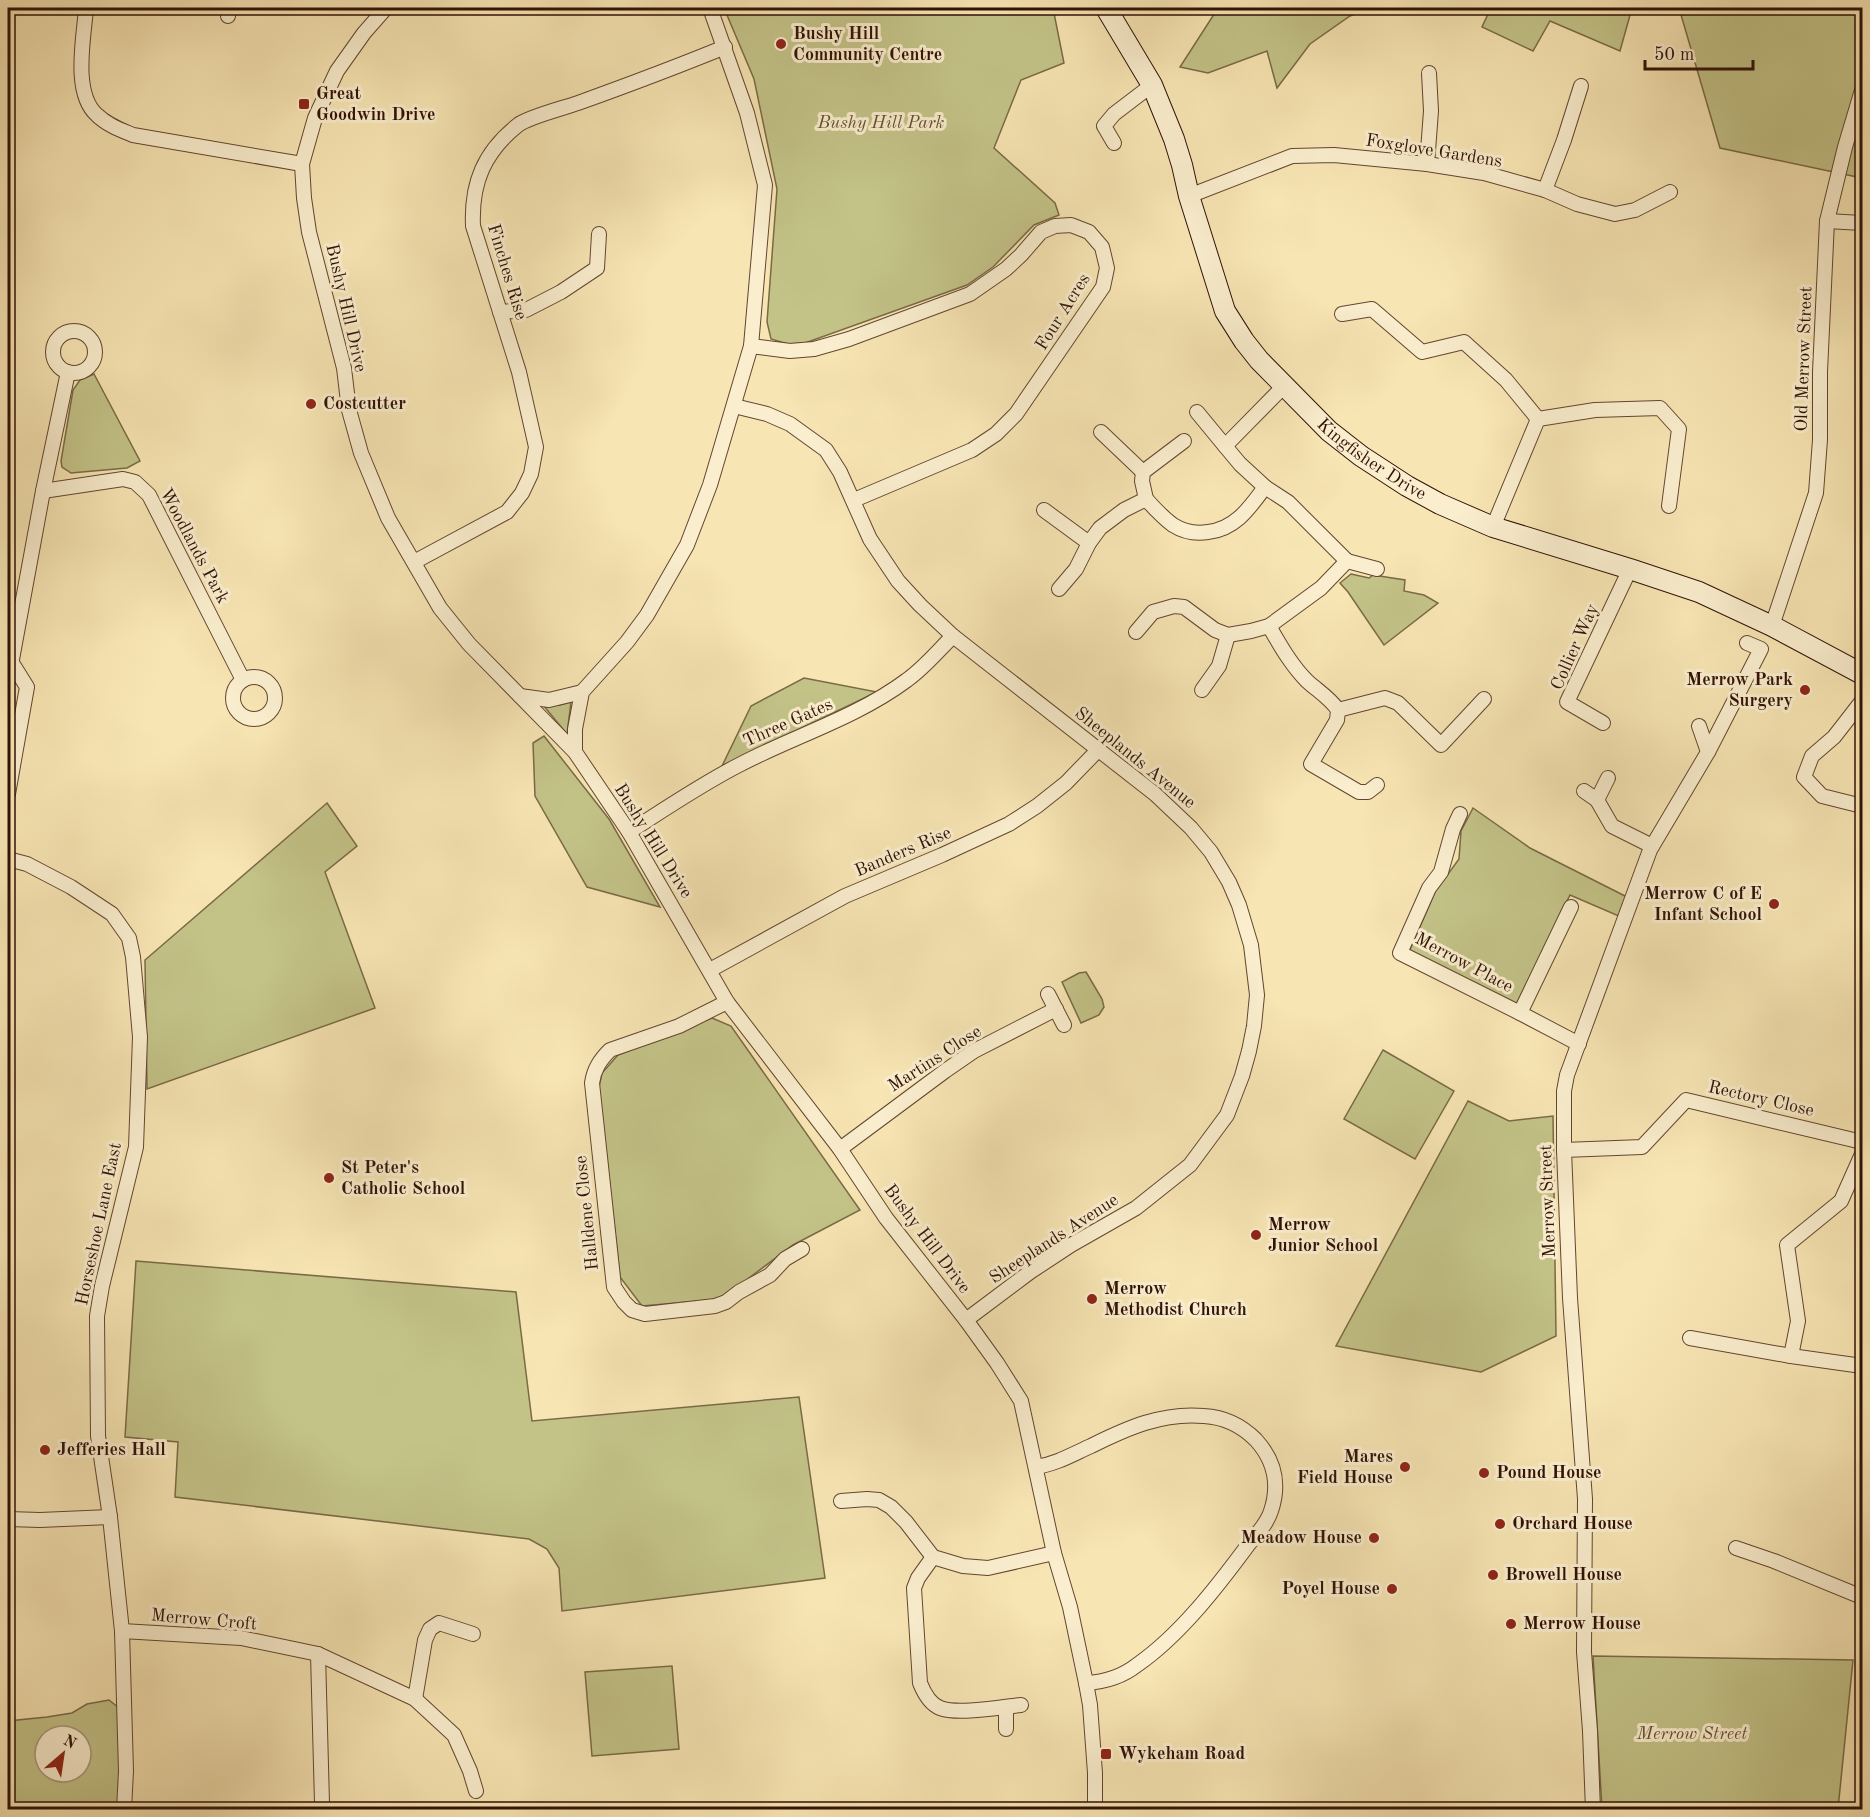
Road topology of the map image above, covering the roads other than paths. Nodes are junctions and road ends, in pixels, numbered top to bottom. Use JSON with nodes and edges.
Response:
{"nodes":[{"id":1,"x":86,"y":8,"type":"edge"},
{"id":2,"x":386,"y":8,"type":"edge"},
{"id":3,"x":710,"y":8,"type":"edge"},
{"id":4,"x":1106,"y":8,"type":"edge"},
{"id":5,"x":725,"y":47,"type":"junction"},
{"id":6,"x":1429,"y":74,"type":"dead end"},
{"id":7,"x":1152,"y":85,"type":"junction"},
{"id":8,"x":1581,"y":86,"type":"dead end"},
{"id":9,"x":1863,"y":90,"type":"edge"},
{"id":10,"x":1114,"y":143,"type":"dead end"},
{"id":11,"x":302,"y":164,"type":"junction"},
{"id":12,"x":1428,"y":164,"type":"junction"},
{"id":13,"x":1545,"y":190,"type":"junction"},
{"id":14,"x":1670,"y":192,"type":"dead end"},
{"id":15,"x":1189,"y":196,"type":"junction"},
{"id":16,"x":1827,"y":221,"type":"junction"},
{"id":17,"x":1863,"y":223,"type":"edge"},
{"id":18,"x":599,"y":234,"type":"dead end"},
{"id":19,"x":500,"y":312,"type":"junction"},
{"id":20,"x":1342,"y":314,"type":"dead end"},
{"id":21,"x":751,"y":346,"type":"junction"},
{"id":22,"x":68,"y":372,"type":"dead end"},
{"id":23,"x":1285,"y":386,"type":"junction"},
{"id":24,"x":734,"y":406,"type":"junction"},
{"id":25,"x":1197,"y":412,"type":"dead end"},
{"id":26,"x":1538,"y":419,"type":"junction"},
{"id":27,"x":1101,"y":432,"type":"dead end"},
{"id":28,"x":1184,"y":441,"type":"dead end"},
{"id":29,"x":1225,"y":446,"type":"junction"},
{"id":30,"x":1143,"y":472,"type":"junction"},
{"id":31,"x":1265,"y":487,"type":"junction"},
{"id":32,"x":43,"y":491,"type":"junction"},
{"id":33,"x":1146,"y":499,"type":"junction"},
{"id":34,"x":854,"y":500,"type":"junction"},
{"id":35,"x":1669,"y":506,"type":"dead end"},
{"id":36,"x":1044,"y":510,"type":"dead end"},
{"id":37,"x":1493,"y":527,"type":"junction"},
{"id":38,"x":1089,"y":543,"type":"junction"},
{"id":39,"x":1347,"y":561,"type":"junction"},
{"id":40,"x":414,"y":562,"type":"junction"},
{"id":41,"x":1377,"y":569,"type":"dead end"},
{"id":42,"x":1630,"y":569,"type":"junction"},
{"id":43,"x":1059,"y":590,"type":"dead end"},
{"id":44,"x":1269,"y":626,"type":"junction"},
{"id":45,"x":1772,"y":626,"type":"junction"},
{"id":46,"x":1136,"y":632,"type":"dead end"},
{"id":47,"x":1228,"y":634,"type":"junction"},
{"id":48,"x":953,"y":636,"type":"junction"},
{"id":49,"x":1747,"y":643,"type":"dead end"},
{"id":50,"x":12,"y":663,"type":"junction"},
{"id":51,"x":1863,"y":674,"type":"edge"},
{"id":52,"x":243,"y":680,"type":"dead end"},
{"id":53,"x":8,"y":681,"type":"edge"},
{"id":54,"x":1202,"y":690,"type":"dead end"},
{"id":55,"x":582,"y":692,"type":"junction"},
{"id":56,"x":520,"y":696,"type":"junction"},
{"id":57,"x":1484,"y":699,"type":"dead end"},
{"id":58,"x":1863,"y":701,"type":"edge"},
{"id":59,"x":1338,"y":710,"type":"junction"},
{"id":60,"x":1603,"y":723,"type":"dead end"},
{"id":61,"x":1699,"y":726,"type":"dead end"},
{"id":62,"x":1098,"y":750,"type":"junction"},
{"id":63,"x":575,"y":752,"type":"junction"},
{"id":64,"x":1708,"y":752,"type":"junction"},
{"id":65,"x":1608,"y":778,"type":"dead end"},
{"id":66,"x":1377,"y":785,"type":"dead end"},
{"id":67,"x":1584,"y":790,"type":"dead end"},
{"id":68,"x":8,"y":794,"type":"edge"},
{"id":69,"x":1597,"y":800,"type":"junction"},
{"id":70,"x":1863,"y":806,"type":"edge"},
{"id":71,"x":1460,"y":814,"type":"dead end"},
{"id":72,"x":629,"y":832,"type":"junction"},
{"id":73,"x":1652,"y":846,"type":"junction"},
{"id":74,"x":8,"y":859,"type":"edge"},
{"id":75,"x":1571,"y":907,"type":"dead end"},
{"id":76,"x":710,"y":970,"type":"junction"},
{"id":77,"x":1048,"y":994,"type":"dead end"},
{"id":78,"x":727,"y":1002,"type":"junction"},
{"id":79,"x":1056,"y":1009,"type":"junction"},
{"id":80,"x":1520,"y":1012,"type":"junction"},
{"id":81,"x":1064,"y":1025,"type":"dead end"},
{"id":82,"x":1579,"y":1044,"type":"junction"},
{"id":83,"x":1863,"y":1142,"type":"edge"},
{"id":84,"x":840,"y":1149,"type":"junction"},
{"id":85,"x":1564,"y":1150,"type":"junction"},
{"id":86,"x":1863,"y":1154,"type":"edge"},
{"id":87,"x":802,"y":1249,"type":"dead end"},
{"id":88,"x":966,"y":1320,"type":"junction"},
{"id":89,"x":1690,"y":1338,"type":"dead end"},
{"id":90,"x":1791,"y":1356,"type":"junction"},
{"id":91,"x":1863,"y":1365,"type":"edge"},
{"id":92,"x":1036,"y":1467,"type":"junction"},
{"id":93,"x":841,"y":1501,"type":"dead end"},
{"id":94,"x":110,"y":1517,"type":"junction"},
{"id":95,"x":8,"y":1519,"type":"edge"},
{"id":96,"x":1736,"y":1548,"type":"dead end"},
{"id":97,"x":1054,"y":1553,"type":"junction"},
{"id":98,"x":933,"y":1557,"type":"junction"},
{"id":99,"x":1863,"y":1597,"type":"edge"},
{"id":100,"x":122,"y":1631,"type":"junction"},
{"id":101,"x":473,"y":1634,"type":"dead end"},
{"id":102,"x":318,"y":1654,"type":"junction"},
{"id":103,"x":1086,"y":1683,"type":"junction"},
{"id":104,"x":415,"y":1699,"type":"junction"},
{"id":105,"x":1021,"y":1705,"type":"dead end"},
{"id":106,"x":1006,"y":1707,"type":"junction"},
{"id":107,"x":1006,"y":1729,"type":"dead end"},
{"id":108,"x":476,"y":1791,"type":"dead end"},
{"id":109,"x":322,"y":1803,"type":"dead end"},
{"id":110,"x":124,"y":1809,"type":"edge"},
{"id":111,"x":1095,"y":1809,"type":"edge"},
{"id":112,"x":1593,"y":1809,"type":"edge"}],
"edges":[{"from":1,"to":11,"type":"street"},
{"from":2,"to":11,"type":"street","name":"Bushy Hill Drive"},
{"from":3,"to":5,"type":"street"},
{"from":4,"to":7,"type":"street","name":"Kingfisher Drive"},
{"from":5,"to":19,"type":"street","name":"Finches Rise"},
{"from":5,"to":21,"type":"street"},
{"from":6,"to":12,"type":"street"},
{"from":7,"to":10,"type":"street"},
{"from":7,"to":15,"type":"street","name":"Kingfisher Drive"},
{"from":8,"to":13,"type":"street"},
{"from":9,"to":16,"type":"street","name":"Old Merrow Street"},
{"from":11,"to":40,"type":"street","name":"Bushy Hill Drive"},
{"from":12,"to":13,"type":"street","name":"Foxglove Gardens"},
{"from":12,"to":15,"type":"street","name":"Foxglove Gardens"},
{"from":13,"to":14,"type":"street","name":"Foxglove Gardens"},
{"from":15,"to":23,"type":"street","name":"Kingfisher Drive"},
{"from":16,"to":17,"type":"street"},
{"from":16,"to":45,"type":"street","name":"Old Merrow Street"},
{"from":18,"to":19,"type":"street"},
{"from":19,"to":40,"type":"street","name":"Finches Rise"},
{"from":20,"to":26,"type":"street"},
{"from":21,"to":24,"type":"street"},
{"from":21,"to":34,"type":"street","name":"Four Acres"},
{"from":22,"to":32,"type":"street"},
{"from":23,"to":29,"type":"street"},
{"from":23,"to":37,"type":"street","name":"Kingfisher Drive"},
{"from":24,"to":34,"type":"street","name":"Sheeplands Avenue"},
{"from":24,"to":55,"type":"street"},
{"from":25,"to":29,"type":"street"},
{"from":26,"to":35,"type":"street"},
{"from":26,"to":37,"type":"street"},
{"from":27,"to":30,"type":"street"},
{"from":28,"to":30,"type":"street"},
{"from":29,"to":31,"type":"street"},
{"from":30,"to":33,"type":"street"},
{"from":31,"to":33,"type":"street"},
{"from":31,"to":39,"type":"street"},
{"from":32,"to":50,"type":"street"},
{"from":32,"to":52,"type":"street","name":"Woodlands Park"},
{"from":33,"to":38,"type":"street"},
{"from":34,"to":48,"type":"street","name":"Sheeplands Avenue"},
{"from":36,"to":38,"type":"street"},
{"from":37,"to":42,"type":"street","name":"Kingfisher Drive"},
{"from":38,"to":43,"type":"street"},
{"from":39,"to":41,"type":"street"},
{"from":39,"to":44,"type":"street"},
{"from":40,"to":56,"type":"street","name":"Bushy Hill Drive"},
{"from":42,"to":45,"type":"street","name":"Kingfisher Drive"},
{"from":42,"to":60,"type":"street","name":"Collier Way"},
{"from":44,"to":47,"type":"street"},
{"from":44,"to":59,"type":"street"},
{"from":45,"to":51,"type":"street","name":"Kingfisher Drive"},
{"from":46,"to":47,"type":"street"},
{"from":47,"to":54,"type":"street"},
{"from":48,"to":62,"type":"street","name":"Sheeplands Avenue"},
{"from":48,"to":72,"type":"street","name":"Three Gates"},
{"from":49,"to":64,"type":"street","name":"Merrow Street"},
{"from":50,"to":53,"type":"street"},
{"from":50,"to":68,"type":"street"},
{"from":55,"to":56,"type":"street"},
{"from":55,"to":63,"type":"street"},
{"from":56,"to":63,"type":"street","name":"Bushy Hill Drive"},
{"from":57,"to":59,"type":"street"},
{"from":58,"to":70,"type":"street"},
{"from":59,"to":66,"type":"street"},
{"from":61,"to":64,"type":"street"},
{"from":62,"to":76,"type":"street","name":"Banders Rise"},
{"from":62,"to":88,"type":"street","name":"Sheeplands Avenue"},
{"from":63,"to":72,"type":"street","name":"Bushy Hill Drive"},
{"from":64,"to":73,"type":"street","name":"Merrow Street"},
{"from":65,"to":69,"type":"street"},
{"from":67,"to":69,"type":"street"},
{"from":69,"to":73,"type":"street"},
{"from":71,"to":80,"type":"street","name":"Merrow Place"},
{"from":72,"to":76,"type":"street","name":"Bushy Hill Drive"},
{"from":73,"to":82,"type":"street","name":"Merrow Street"},
{"from":74,"to":94,"type":"street","name":"Horseshoe Lane East"},
{"from":75,"to":80,"type":"street"},
{"from":76,"to":78,"type":"street","name":"Bushy Hill Drive"},
{"from":77,"to":79,"type":"street"},
{"from":78,"to":84,"type":"street","name":"Bushy Hill Drive"},
{"from":78,"to":87,"type":"street","name":"Halldene Close"},
{"from":79,"to":81,"type":"street"},
{"from":79,"to":84,"type":"street","name":"Martins Close"},
{"from":80,"to":82,"type":"street","name":"Merrow Place"},
{"from":82,"to":85,"type":"street","name":"Merrow Street"},
{"from":83,"to":85,"type":"street","name":"Rectory Close"},
{"from":84,"to":88,"type":"street","name":"Bushy Hill Drive"},
{"from":85,"to":112,"type":"street","name":"Merrow Street"},
{"from":86,"to":90,"type":"street"},
{"from":88,"to":92,"type":"street","name":"Bushy Hill Drive"},
{"from":89,"to":90,"type":"street"},
{"from":90,"to":91,"type":"street"},
{"from":92,"to":97,"type":"street","name":"Bushy Hill Drive"},
{"from":92,"to":103,"type":"street"},
{"from":93,"to":98,"type":"street"},
{"from":94,"to":95,"type":"street"},
{"from":94,"to":100,"type":"street","name":"Horseshoe Lane East"},
{"from":96,"to":99,"type":"street"},
{"from":97,"to":98,"type":"street"},
{"from":97,"to":103,"type":"street","name":"Bushy Hill Drive"},
{"from":98,"to":106,"type":"street"},
{"from":100,"to":102,"type":"street","name":"Merrow Croft"},
{"from":100,"to":110,"type":"street","name":"Horseshoe Lane East"},
{"from":101,"to":104,"type":"street"},
{"from":102,"to":104,"type":"street","name":"Merrow Croft"},
{"from":102,"to":109,"type":"street"},
{"from":103,"to":111,"type":"street","name":"Bushy Hill Drive"},
{"from":104,"to":108,"type":"street","name":"Merrow Croft"},
{"from":105,"to":106,"type":"street"},
{"from":106,"to":107,"type":"street"}]}
